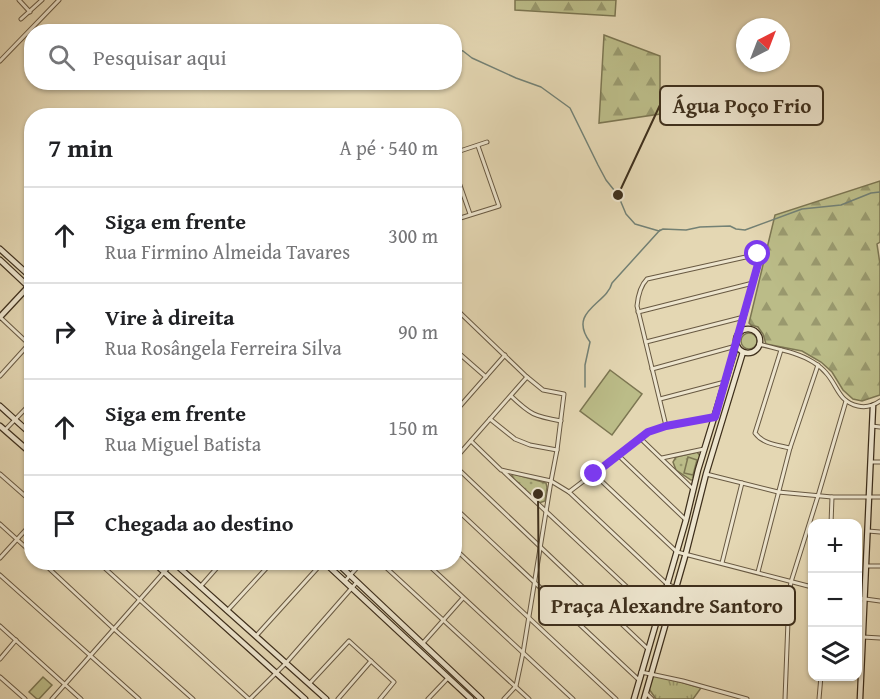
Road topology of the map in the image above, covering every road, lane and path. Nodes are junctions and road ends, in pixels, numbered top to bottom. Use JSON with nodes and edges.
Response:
{"nodes":[{"id":1,"x":19,"y":0,"type":"edge"},
{"id":2,"x":42,"y":0,"type":"edge"},
{"id":3,"x":59,"y":0,"type":"edge"},
{"id":4,"x":30,"y":12,"type":"junction"},
{"id":5,"x":21,"y":19,"type":"dead end"},
{"id":6,"x":36,"y":24,"type":"edge"},
{"id":7,"x":24,"y":36,"type":"edge"},
{"id":8,"x":0,"y":61,"type":"edge"},
{"id":9,"x":487,"y":142,"type":"dead end"},
{"id":10,"x":478,"y":146,"type":"junction"},
{"id":11,"x":462,"y":151,"type":"edge"},
{"id":12,"x":462,"y":191,"type":"edge"},
{"id":13,"x":470,"y":214,"type":"junction"},
{"id":14,"x":462,"y":217,"type":"edge"},
{"id":15,"x":0,"y":249,"type":"edge"},
{"id":16,"x":0,"y":260,"type":"edge"},
{"id":17,"x":24,"y":271,"type":"edge"},
{"id":18,"x":24,"y":282,"type":"edge"},
{"id":19,"x":753,"y":283,"type":"junction"},
{"id":20,"x":24,"y":293,"type":"edge"},
{"id":21,"x":638,"y":312,"type":"junction"},
{"id":22,"x":462,"y":316,"type":"edge"},
{"id":23,"x":0,"y":317,"type":"edge"},
{"id":24,"x":744,"y":317,"type":"junction"},
{"id":25,"x":740,"y":333,"type":"junction"},
{"id":26,"x":24,"y":340,"type":"edge"},
{"id":27,"x":646,"y":342,"type":"junction"},
{"id":28,"x":759,"y":344,"type":"junction"},
{"id":29,"x":736,"y":346,"type":"junction"},
{"id":30,"x":781,"y":350,"type":"junction"},
{"id":31,"x":24,"y":352,"type":"edge"},
{"id":32,"x":743,"y":352,"type":"junction"},
{"id":33,"x":505,"y":355,"type":"junction"},
{"id":34,"x":462,"y":356,"type":"edge"},
{"id":35,"x":818,"y":365,"type":"junction"},
{"id":36,"x":652,"y":369,"type":"junction"},
{"id":37,"x":0,"y":376,"type":"edge"},
{"id":38,"x":486,"y":377,"type":"junction"},
{"id":39,"x":527,"y":377,"type":"junction"},
{"id":40,"x":725,"y":382,"type":"junction"},
{"id":41,"x":511,"y":396,"type":"junction"},
{"id":42,"x":659,"y":399,"type":"junction"},
{"id":43,"x":846,"y":401,"type":"junction"},
{"id":44,"x":880,"y":401,"type":"edge"},
{"id":45,"x":462,"y":404,"type":"edge"},
{"id":46,"x":0,"y":406,"type":"edge"},
{"id":47,"x":873,"y":406,"type":"junction"},
{"id":48,"x":24,"y":410,"type":"edge"},
{"id":49,"x":715,"y":417,"type":"junction"},
{"id":50,"x":490,"y":419,"type":"junction"},
{"id":51,"x":15,"y":420,"type":"junction"},
{"id":52,"x":561,"y":421,"type":"junction"},
{"id":53,"x":0,"y":426,"type":"edge"},
{"id":54,"x":666,"y":426,"type":"junction"},
{"id":55,"x":872,"y":426,"type":"junction"},
{"id":56,"x":880,"y":427,"type":"edge"},
{"id":57,"x":24,"y":428,"type":"edge"},
{"id":58,"x":5,"y":430,"type":"junction"},
{"id":59,"x":640,"y":438,"type":"junction"},
{"id":60,"x":471,"y":441,"type":"junction"},
{"id":61,"x":24,"y":447,"type":"edge"},
{"id":62,"x":790,"y":448,"type":"junction"},
{"id":63,"x":704,"y":449,"type":"junction"},
{"id":64,"x":557,"y":450,"type":"junction"},
{"id":65,"x":462,"y":451,"type":"edge"},
{"id":66,"x":618,"y":455,"type":"junction"},
{"id":67,"x":662,"y":458,"type":"junction"},
{"id":68,"x":870,"y":462,"type":"junction"},
{"id":69,"x":880,"y":462,"type":"edge"},
{"id":70,"x":501,"y":470,"type":"junction"},
{"id":71,"x":462,"y":472,"type":"edge"},
{"id":72,"x":0,"y":474,"type":"edge"},
{"id":73,"x":594,"y":474,"type":"junction"},
{"id":74,"x":706,"y":474,"type":"junction"},
{"id":75,"x":551,"y":481,"type":"junction"},
{"id":76,"x":742,"y":483,"type":"junction"},
{"id":77,"x":693,"y":489,"type":"junction"},
{"id":78,"x":569,"y":492,"type":"junction"},
{"id":79,"x":778,"y":492,"type":"junction"},
{"id":80,"x":24,"y":495,"type":"edge"},
{"id":81,"x":818,"y":496,"type":"junction"},
{"id":82,"x":832,"y":497,"type":"junction"},
{"id":83,"x":869,"y":497,"type":"junction"},
{"id":84,"x":880,"y":497,"type":"edge"},
{"id":85,"x":547,"y":512,"type":"junction"},
{"id":86,"x":462,"y":514,"type":"edge"},
{"id":87,"x":831,"y":519,"type":"edge"},
{"id":88,"x":686,"y":520,"type":"junction"},
{"id":89,"x":0,"y":524,"type":"edge"},
{"id":90,"x":868,"y":531,"type":"junction"},
{"id":91,"x":880,"y":531,"type":"edge"},
{"id":92,"x":24,"y":532,"type":"edge"},
{"id":93,"x":17,"y":539,"type":"junction"},
{"id":94,"x":24,"y":546,"type":"edge"},
{"id":95,"x":541,"y":546,"type":"junction"},
{"id":96,"x":676,"y":552,"type":"junction"},
{"id":97,"x":686,"y":553,"type":"junction"},
{"id":98,"x":462,"y":555,"type":"edge"},
{"id":99,"x":0,"y":558,"type":"edge"},
{"id":100,"x":722,"y":563,"type":"junction"},
{"id":101,"x":866,"y":566,"type":"junction"},
{"id":102,"x":880,"y":566,"type":"edge"},
{"id":103,"x":51,"y":570,"type":"edge"},
{"id":104,"x":107,"y":570,"type":"edge"},
{"id":105,"x":182,"y":570,"type":"edge"},
{"id":106,"x":215,"y":570,"type":"edge"},
{"id":107,"x":265,"y":570,"type":"edge"},
{"id":108,"x":316,"y":570,"type":"edge"},
{"id":109,"x":332,"y":570,"type":"edge"},
{"id":110,"x":345,"y":570,"type":"edge"},
{"id":111,"x":355,"y":570,"type":"edge"},
{"id":112,"x":389,"y":570,"type":"edge"},
{"id":113,"x":433,"y":570,"type":"edge"},
{"id":114,"x":164,"y":572,"type":"joint"},
{"id":115,"x":758,"y":572,"type":"junction"},
{"id":116,"x":0,"y":575,"type":"edge"},
{"id":117,"x":350,"y":575,"type":"junction"},
{"id":118,"x":345,"y":581,"type":"junction"},
{"id":119,"x":535,"y":581,"type":"junction"},
{"id":120,"x":357,"y":582,"type":"junction"},
{"id":121,"x":790,"y":582,"type":"junction"},
{"id":122,"x":667,"y":584,"type":"junction"},
{"id":123,"x":808,"y":586,"type":"edge"},
{"id":124,"x":200,"y":587,"type":"junction"},
{"id":125,"x":352,"y":588,"type":"junction"},
{"id":126,"x":676,"y":588,"type":"junction"},
{"id":127,"x":463,"y":598,"type":"junction"},
{"id":128,"x":862,"y":599,"type":"edge"},
{"id":129,"x":140,"y":600,"type":"junction"},
{"id":130,"x":865,"y":600,"type":"junction"},
{"id":131,"x":880,"y":601,"type":"edge"},
{"id":132,"x":227,"y":611,"type":"junction"},
{"id":133,"x":658,"y":616,"type":"junction"},
{"id":134,"x":529,"y":617,"type":"junction"},
{"id":135,"x":443,"y":620,"type":"junction"},
{"id":136,"x":0,"y":626,"type":"edge"},
{"id":137,"x":114,"y":629,"type":"junction"},
{"id":138,"x":256,"y":636,"type":"junction"},
{"id":139,"x":864,"y":637,"type":"junction"},
{"id":140,"x":880,"y":638,"type":"edge"},
{"id":141,"x":16,"y":640,"type":"junction"},
{"id":142,"x":422,"y":644,"type":"junction"},
{"id":143,"x":648,"y":649,"type":"junction"},
{"id":144,"x":523,"y":653,"type":"junction"},
{"id":145,"x":90,"y":656,"type":"junction"},
{"id":146,"x":0,"y":659,"type":"edge"},
{"id":147,"x":371,"y":661,"type":"junction"},
{"id":148,"x":286,"y":663,"type":"junction"},
{"id":149,"x":444,"y":664,"type":"junction"},
{"id":150,"x":439,"y":669,"type":"junction"},
{"id":151,"x":641,"y":672,"type":"junction"},
{"id":152,"x":276,"y":673,"type":"junction"},
{"id":153,"x":651,"y":675,"type":"junction"},
{"id":154,"x":0,"y":676,"type":"edge"},
{"id":155,"x":448,"y":678,"type":"junction"},
{"id":156,"x":639,"y":680,"type":"junction"},
{"id":157,"x":821,"y":681,"type":"edge"},
{"id":158,"x":65,"y":684,"type":"junction"},
{"id":159,"x":309,"y":684,"type":"junction"},
{"id":160,"x":516,"y":686,"type":"junction"},
{"id":161,"x":646,"y":693,"type":"junction"},
{"id":162,"x":298,"y":697,"type":"edge"},
{"id":163,"x":25,"y":699,"type":"edge"},
{"id":164,"x":51,"y":699,"type":"edge"},
{"id":165,"x":81,"y":699,"type":"edge"},
{"id":166,"x":139,"y":699,"type":"edge"},
{"id":167,"x":193,"y":699,"type":"edge"},
{"id":168,"x":250,"y":699,"type":"edge"},
{"id":169,"x":304,"y":699,"type":"edge"},
{"id":170,"x":326,"y":699,"type":"edge"},
{"id":171,"x":338,"y":699,"type":"edge"},
{"id":172,"x":380,"y":699,"type":"edge"},
{"id":173,"x":428,"y":699,"type":"edge"},
{"id":174,"x":471,"y":699,"type":"edge"},
{"id":175,"x":481,"y":699,"type":"edge"},
{"id":176,"x":504,"y":699,"type":"edge"},
{"id":177,"x":529,"y":699,"type":"edge"},
{"id":178,"x":573,"y":699,"type":"edge"},
{"id":179,"x":616,"y":699,"type":"edge"},
{"id":180,"x":634,"y":699,"type":"edge"},
{"id":181,"x":644,"y":699,"type":"edge"},
{"id":182,"x":652,"y":699,"type":"edge"},
{"id":183,"x":747,"y":699,"type":"edge"},
{"id":184,"x":785,"y":699,"type":"edge"},
{"id":185,"x":819,"y":699,"type":"edge"},
{"id":186,"x":860,"y":699,"type":"edge"}],
"edges":[{"from":1,"to":4,"type":"street"},
{"from":2,"to":4,"type":"street"},
{"from":3,"to":6,"type":"street"},
{"from":4,"to":5,"type":"street"},
{"from":7,"to":8,"type":"street"},
{"from":9,"to":10,"type":"street"},
{"from":10,"to":11,"type":"street"},
{"from":10,"to":13,"type":"street"},
{"from":12,"to":13,"type":"street"},
{"from":13,"to":14,"type":"street"},
{"from":15,"to":17,"type":"street"},
{"from":16,"to":18,"type":"street"},
{"from":19,"to":21,"type":"street"},
{"from":19,"to":21,"type":"street"},
{"from":19,"to":24,"type":"street"},
{"from":20,"to":23,"type":"street"},
{"from":21,"to":27,"type":"street"},
{"from":22,"to":33,"type":"street"},
{"from":23,"to":26,"type":"street"},
{"from":24,"to":25,"type":"street"},
{"from":24,"to":27,"type":"street"},
{"from":25,"to":28,"type":"street"},
{"from":25,"to":29,"type":"street"},
{"from":27,"to":36,"type":"street"},
{"from":28,"to":30,"type":"street"},
{"from":28,"to":32,"type":"street"},
{"from":29,"to":32,"type":"street"},
{"from":29,"to":36,"type":"street"},
{"from":29,"to":40,"type":"street"},
{"from":30,"to":35,"type":"street"},
{"from":30,"to":62,"type":"street"},
{"from":31,"to":37,"type":"street"},
{"from":32,"to":74,"type":"street"},
{"from":33,"to":38,"type":"street"},
{"from":33,"to":39,"type":"street"},
{"from":34,"to":38,"type":"street"},
{"from":35,"to":43,"type":"street"},
{"from":35,"to":62,"type":"street"},
{"from":36,"to":42,"type":"street"},
{"from":38,"to":45,"type":"street"},
{"from":39,"to":41,"type":"street"},
{"from":39,"to":52,"type":"street"},
{"from":40,"to":42,"type":"street"},
{"from":40,"to":49,"type":"street"},
{"from":41,"to":50,"type":"street"},
{"from":41,"to":52,"type":"street"},
{"from":42,"to":54,"type":"street"},
{"from":43,"to":47,"type":"street"},
{"from":43,"to":81,"type":"street"},
{"from":44,"to":47,"type":"street"},
{"from":46,"to":51,"type":"street"},
{"from":47,"to":55,"type":"street"},
{"from":48,"to":51,"type":"street"},
{"from":49,"to":54,"type":"street"},
{"from":49,"to":63,"type":"street"},
{"from":50,"to":60,"type":"street"},
{"from":50,"to":64,"type":"street"},
{"from":51,"to":57,"type":"street"},
{"from":51,"to":58,"type":"street"},
{"from":52,"to":64,"type":"street"},
{"from":53,"to":58,"type":"street"},
{"from":54,"to":59,"type":"street"},
{"from":55,"to":56,"type":"street"},
{"from":55,"to":68,"type":"street"},
{"from":58,"to":61,"type":"street"},
{"from":59,"to":66,"type":"street"},
{"from":59,"to":67,"type":"street"},
{"from":60,"to":65,"type":"street"},
{"from":60,"to":70,"type":"street"},
{"from":62,"to":79,"type":"street"},
{"from":63,"to":67,"type":"street"},
{"from":63,"to":77,"type":"street"},
{"from":64,"to":75,"type":"street"},
{"from":66,"to":73,"type":"street"},
{"from":66,"to":88,"type":"street"},
{"from":67,"to":77,"type":"street"},
{"from":68,"to":69,"type":"street"},
{"from":68,"to":83,"type":"street"},
{"from":70,"to":75,"type":"street"},
{"from":70,"to":85,"type":"street"},
{"from":71,"to":95,"type":"street"},
{"from":72,"to":80,"type":"street"},
{"from":73,"to":78,"type":"street"},
{"from":73,"to":96,"type":"street"},
{"from":74,"to":76,"type":"street"},
{"from":74,"to":97,"type":"street"},
{"from":75,"to":78,"type":"street"},
{"from":75,"to":85,"type":"street"},
{"from":76,"to":79,"type":"street"},
{"from":76,"to":100,"type":"street"},
{"from":77,"to":88,"type":"street"},
{"from":78,"to":122,"type":"street"},
{"from":79,"to":81,"type":"street"},
{"from":79,"to":115,"type":"street"},
{"from":81,"to":82,"type":"street"},
{"from":81,"to":121,"type":"street"},
{"from":82,"to":83,"type":"street"},
{"from":82,"to":87,"type":"street"},
{"from":83,"to":84,"type":"street"},
{"from":83,"to":90,"type":"street"},
{"from":85,"to":95,"type":"street"},
{"from":85,"to":133,"type":"street"},
{"from":86,"to":119,"type":"street"},
{"from":88,"to":96,"type":"street"},
{"from":89,"to":93,"type":"street"},
{"from":90,"to":91,"type":"street"},
{"from":90,"to":101,"type":"street"},
{"from":92,"to":93,"type":"street"},
{"from":93,"to":94,"type":"street"},
{"from":93,"to":99,"type":"street"},
{"from":95,"to":119,"type":"street"},
{"from":95,"to":143,"type":"street"},
{"from":96,"to":97,"type":"street"},
{"from":96,"to":122,"type":"street"},
{"from":97,"to":100,"type":"street"},
{"from":97,"to":126,"type":"street"},
{"from":98,"to":134,"type":"street"},
{"from":100,"to":115,"type":"street"},
{"from":101,"to":102,"type":"street"},
{"from":101,"to":130,"type":"street"},
{"from":103,"to":137,"type":"street"},
{"from":104,"to":129,"type":"street"},
{"from":105,"to":124,"type":"street"},
{"from":106,"to":124,"type":"street"},
{"from":107,"to":132,"type":"street"},
{"from":108,"to":138,"type":"street"},
{"from":109,"to":118,"type":"street"},
{"from":110,"to":117,"type":"street"},
{"from":111,"to":117,"type":"street"},
{"from":112,"to":135,"type":"street"},
{"from":113,"to":127,"type":"street"},
{"from":114,"to":129,"type":"street"},
{"from":114,"to":152,"type":"street"},
{"from":115,"to":121,"type":"street"},
{"from":116,"to":145,"type":"street"},
{"from":117,"to":118,"type":"street"},
{"from":117,"to":120,"type":"street"},
{"from":118,"to":125,"type":"street"},
{"from":119,"to":134,"type":"street"},
{"from":119,"to":156,"type":"street"},
{"from":120,"to":125,"type":"street"},
{"from":120,"to":142,"type":"street"},
{"from":121,"to":123,"type":"street"},
{"from":121,"to":184,"type":"street"},
{"from":122,"to":126,"type":"street"},
{"from":122,"to":133,"type":"street"},
{"from":124,"to":132,"type":"street"},
{"from":125,"to":148,"type":"street"},
{"from":125,"to":150,"type":"street"},
{"from":126,"to":153,"type":"street"},
{"from":127,"to":135,"type":"street"},
{"from":127,"to":144,"type":"street"},
{"from":128,"to":130,"type":"street"},
{"from":129,"to":137,"type":"street"},
{"from":129,"to":168,"type":"street"},
{"from":130,"to":131,"type":"street"},
{"from":130,"to":139,"type":"street"},
{"from":132,"to":138,"type":"street"},
{"from":133,"to":143,"type":"street"},
{"from":134,"to":144,"type":"street"},
{"from":134,"to":179,"type":"street"},
{"from":135,"to":142,"type":"street"},
{"from":135,"to":160,"type":"street"},
{"from":136,"to":141,"type":"street"},
{"from":137,"to":145,"type":"street"},
{"from":137,"to":167,"type":"street"},
{"from":138,"to":148,"type":"street"},
{"from":139,"to":140,"type":"street"},
{"from":139,"to":186,"type":"street"},
{"from":141,"to":146,"type":"street"},
{"from":141,"to":158,"type":"street"},
{"from":142,"to":149,"type":"street"},
{"from":143,"to":151,"type":"street"},
{"from":144,"to":160,"type":"street"},
{"from":144,"to":178,"type":"street"},
{"from":145,"to":158,"type":"street"},
{"from":145,"to":166,"type":"street"},
{"from":147,"to":159,"type":"street"},
{"from":147,"to":171,"type":"street"},
{"from":147,"to":172,"type":"street"},
{"from":148,"to":152,"type":"street"},
{"from":148,"to":159,"type":"street"},
{"from":149,"to":150,"type":"street"},
{"from":149,"to":175,"type":"street"},
{"from":150,"to":155,"type":"street"},
{"from":151,"to":153,"type":"street"},
{"from":151,"to":156,"type":"street"},
{"from":152,"to":162,"type":"street"},
{"from":152,"to":168,"type":"street"},
{"from":153,"to":161,"type":"street"},
{"from":153,"to":183,"type":"street"},
{"from":154,"to":163,"type":"street"},
{"from":155,"to":173,"type":"street"},
{"from":155,"to":174,"type":"street"},
{"from":156,"to":180,"type":"street"},
{"from":157,"to":185,"type":"street"},
{"from":158,"to":164,"type":"street"},
{"from":158,"to":165,"type":"street"},
{"from":159,"to":170,"type":"street"},
{"from":160,"to":176,"type":"street"},
{"from":160,"to":177,"type":"street"},
{"from":161,"to":181,"type":"street"},
{"from":161,"to":182,"type":"street"},
{"from":162,"to":169,"type":"street"}]}
